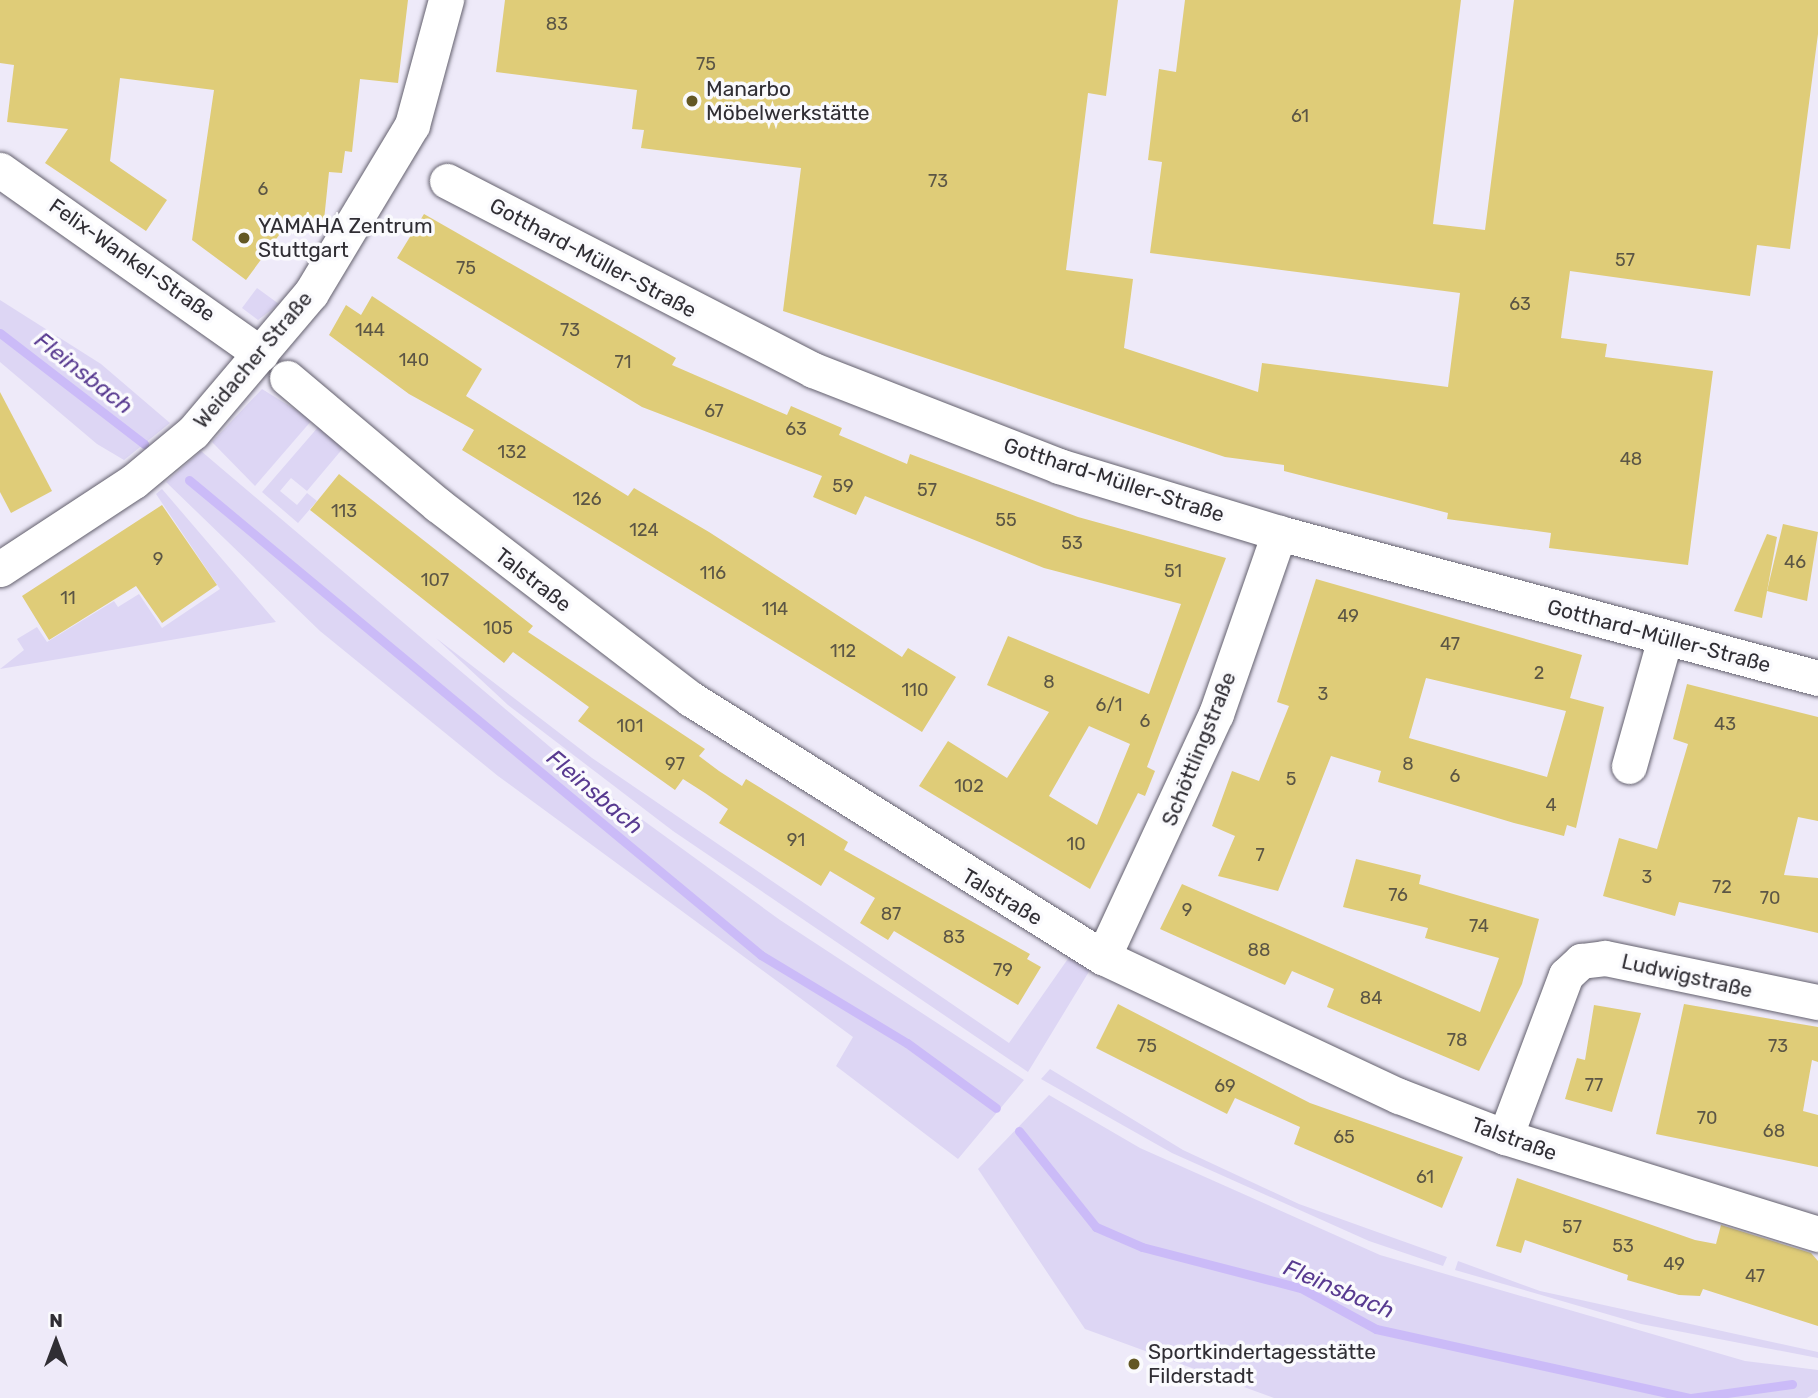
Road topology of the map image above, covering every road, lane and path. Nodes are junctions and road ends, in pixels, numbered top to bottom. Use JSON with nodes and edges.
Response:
{"nodes":[{"id":1,"x":446,"y":0,"type":"edge"},
{"id":2,"x":0,"y":170,"type":"edge"},
{"id":3,"x":447,"y":181,"type":"dead end"},
{"id":4,"x":261,"y":354,"type":"junction"},
{"id":5,"x":286,"y":379,"type":"dead end"},
{"id":6,"x":1279,"y":533,"type":"junction"},
{"id":7,"x":0,"y":569,"type":"edge"},
{"id":8,"x":1665,"y":638,"type":"junction"},
{"id":9,"x":1818,"y":678,"type":"edge"},
{"id":10,"x":1629,"y":766,"type":"dead end"},
{"id":11,"x":1103,"y":957,"type":"junction"},
{"id":12,"x":1818,"y":1002,"type":"edge"},
{"id":13,"x":1505,"y":1137,"type":"junction"},
{"id":14,"x":1818,"y":1234,"type":"edge"}],
"edges":[{"from":1,"to":4,"type":"street","name":"Weidacher Straße"},
{"from":2,"to":4,"type":"street","name":"Felix-Wankel-Straße"},
{"from":3,"to":6,"type":"street","name":"Gotthard-Müller-Straße"},
{"from":4,"to":7,"type":"street","name":"Weidacher Straße"},
{"from":5,"to":11,"type":"street","name":"Talstraße"},
{"from":6,"to":8,"type":"street","name":"Gotthard-Müller-Straße"},
{"from":6,"to":11,"type":"street","name":"Schöttlingstraße"},
{"from":8,"to":9,"type":"street","name":"Gotthard-Müller-Straße"},
{"from":8,"to":10,"type":"street"},
{"from":11,"to":13,"type":"street","name":"Talstraße"},
{"from":12,"to":13,"type":"street","name":"Ludwigstraße"},
{"from":13,"to":14,"type":"street","name":"Talstraße"}]}
